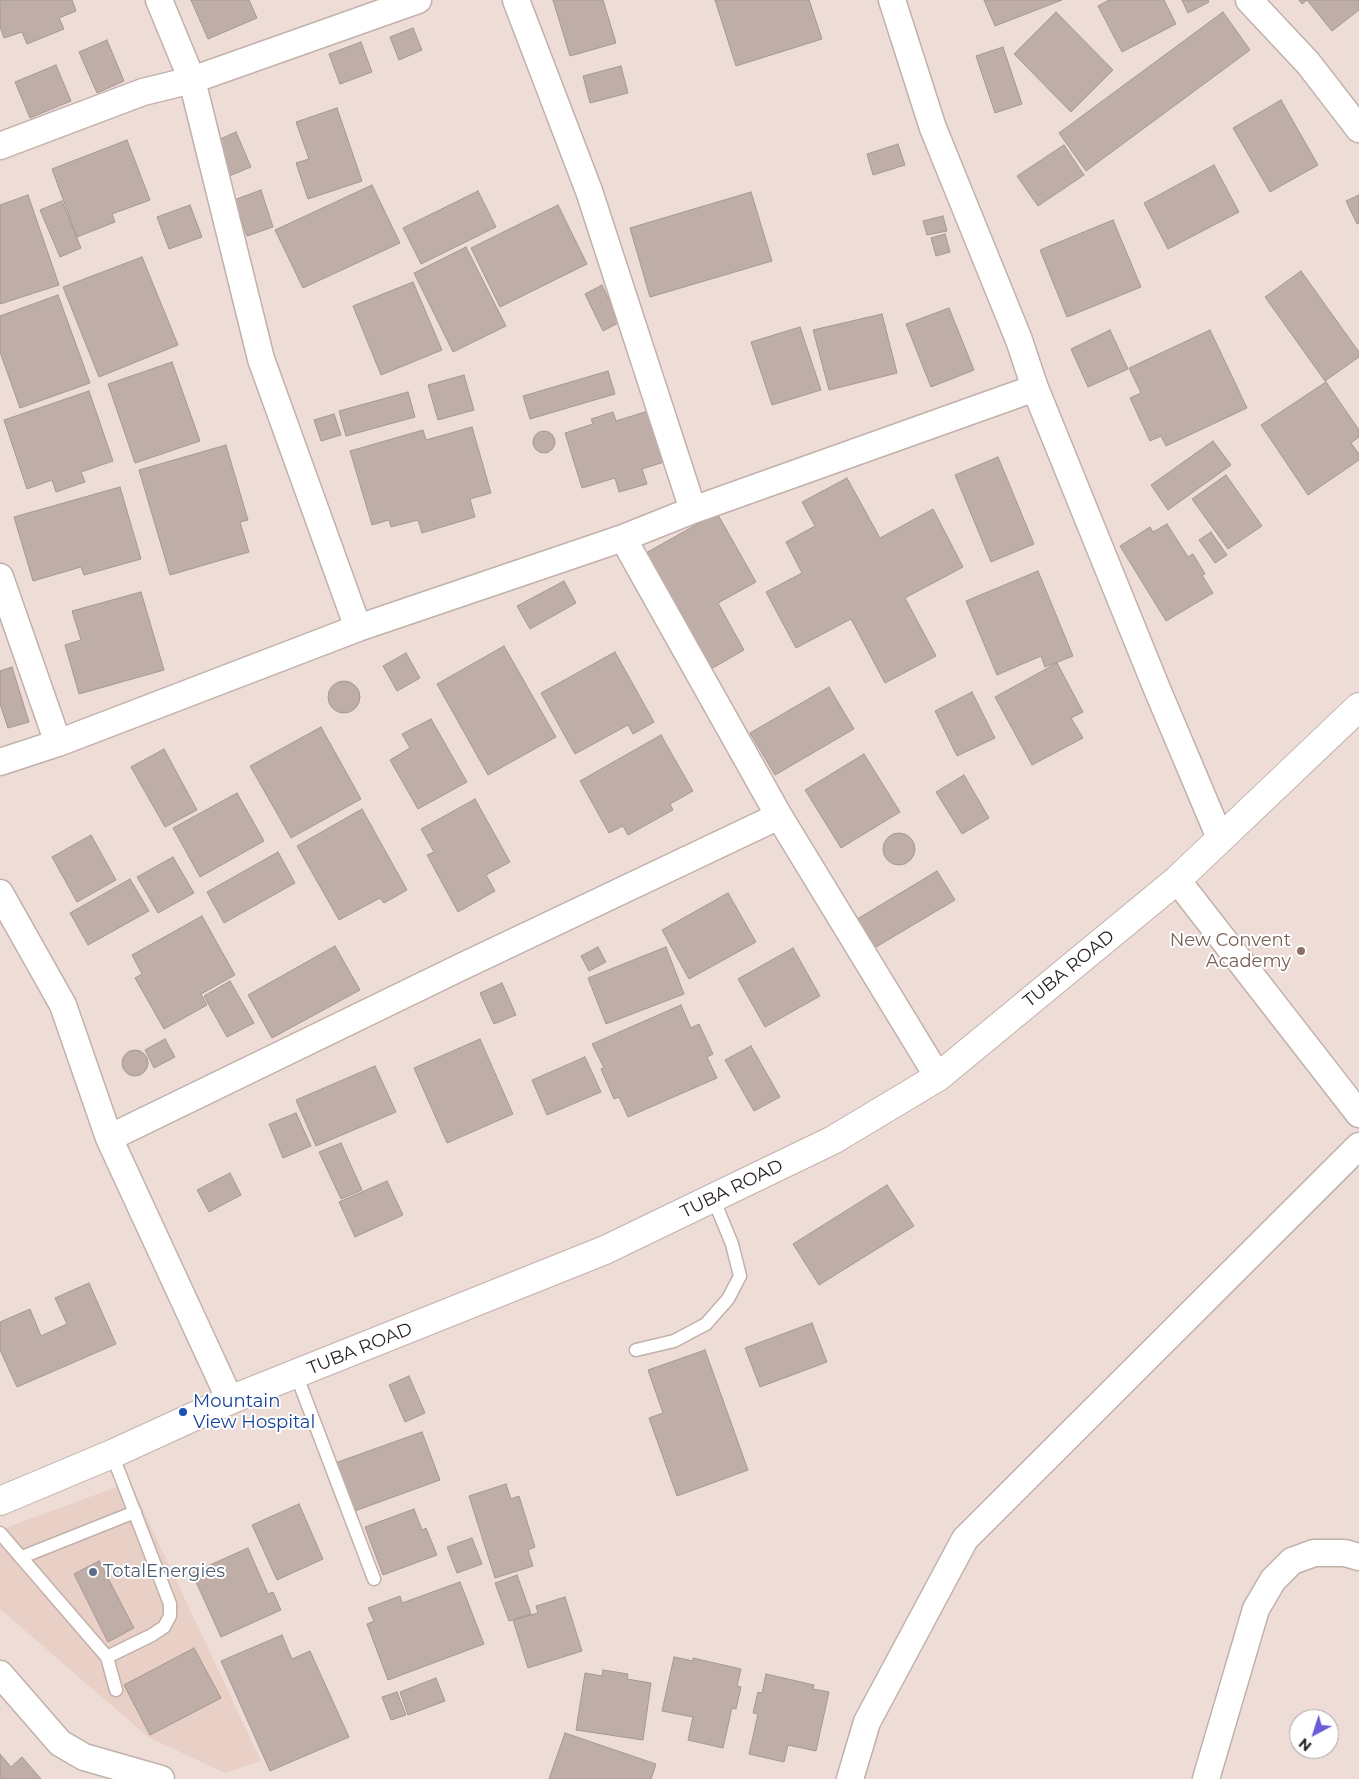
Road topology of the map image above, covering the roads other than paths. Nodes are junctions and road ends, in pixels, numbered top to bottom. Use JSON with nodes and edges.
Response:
{"nodes":[{"id":1,"x":159,"y":0,"type":"edge"},
{"id":2,"x":418,"y":0,"type":"edge"},
{"id":3,"x":516,"y":0,"type":"edge"},
{"id":4,"x":892,"y":0,"type":"edge"},
{"id":5,"x":1250,"y":0,"type":"edge"},
{"id":6,"x":192,"y":80,"type":"junction"},
{"id":7,"x":1359,"y":129,"type":"edge"},
{"id":8,"x":0,"y":146,"type":"edge"},
{"id":9,"x":1035,"y":388,"type":"junction"},
{"id":10,"x":694,"y":510,"type":"junction"},
{"id":11,"x":623,"y":538,"type":"junction"},
{"id":12,"x":0,"y":577,"type":"edge"},
{"id":13,"x":358,"y":628,"type":"junction"},
{"id":14,"x":1359,"y":707,"type":"edge"},
{"id":15,"x":58,"y":743,"type":"junction"},
{"id":16,"x":0,"y":762,"type":"edge"},
{"id":17,"x":779,"y":816,"type":"junction"},
{"id":18,"x":1220,"y":838,"type":"junction"},
{"id":19,"x":1178,"y":880,"type":"junction"},
{"id":20,"x":0,"y":893,"type":"edge"},
{"id":21,"x":938,"y":1077,"type":"junction"},
{"id":22,"x":1359,"y":1114,"type":"edge"},
{"id":23,"x":109,"y":1138,"type":"junction"},
{"id":24,"x":1359,"y":1146,"type":"edge"},
{"id":25,"x":713,"y":1198,"type":"junction"},
{"id":26,"x":636,"y":1350,"type":"dead end"},
{"id":27,"x":296,"y":1374,"type":"junction"},
{"id":28,"x":230,"y":1400,"type":"junction"},
{"id":29,"x":112,"y":1454,"type":"junction"},
{"id":30,"x":0,"y":1501,"type":"edge"},
{"id":31,"x":134,"y":1512,"type":"junction"},
{"id":32,"x":0,"y":1534,"type":"edge"},
{"id":33,"x":1354,"y":1550,"type":"edge"},
{"id":34,"x":22,"y":1557,"type":"junction"},
{"id":35,"x":374,"y":1579,"type":"dead end"},
{"id":36,"x":107,"y":1657,"type":"junction"},
{"id":37,"x":0,"y":1674,"type":"edge"},
{"id":38,"x":116,"y":1690,"type":"dead end"},
{"id":39,"x":162,"y":1779,"type":"edge"},
{"id":40,"x":850,"y":1779,"type":"edge"},
{"id":41,"x":1206,"y":1779,"type":"edge"}],
"edges":[{"from":1,"to":6,"type":"street"},
{"from":2,"to":6,"type":"street"},
{"from":3,"to":10,"type":"street"},
{"from":4,"to":9,"type":"street"},
{"from":5,"to":7,"type":"street"},
{"from":6,"to":8,"type":"street"},
{"from":6,"to":13,"type":"street"},
{"from":9,"to":10,"type":"street"},
{"from":9,"to":18,"type":"street"},
{"from":10,"to":11,"type":"street"},
{"from":11,"to":13,"type":"street"},
{"from":11,"to":17,"type":"street"},
{"from":12,"to":15,"type":"street"},
{"from":13,"to":15,"type":"street"},
{"from":14,"to":18,"type":"street","name":"TUBA ROAD"},
{"from":15,"to":16,"type":"street"},
{"from":17,"to":21,"type":"street"},
{"from":17,"to":23,"type":"street"},
{"from":18,"to":19,"type":"street","name":"TUBA ROAD"},
{"from":19,"to":21,"type":"street","name":"TUBA ROAD"},
{"from":19,"to":22,"type":"street"},
{"from":20,"to":23,"type":"street"},
{"from":21,"to":25,"type":"street","name":"TUBA ROAD"},
{"from":23,"to":28,"type":"street"},
{"from":24,"to":40,"type":"street"},
{"from":25,"to":26,"type":"lane"},
{"from":25,"to":27,"type":"street","name":"TUBA ROAD"},
{"from":27,"to":28,"type":"street","name":"TUBA ROAD"},
{"from":27,"to":35,"type":"lane"},
{"from":28,"to":29,"type":"street","name":"TUBA ROAD"},
{"from":29,"to":30,"type":"street","name":"TUBA ROAD"},
{"from":29,"to":31,"type":"lane"},
{"from":31,"to":34,"type":"lane"},
{"from":31,"to":36,"type":"lane"},
{"from":32,"to":34,"type":"lane"},
{"from":33,"to":41,"type":"street"},
{"from":34,"to":36,"type":"lane"},
{"from":36,"to":38,"type":"lane"},
{"from":37,"to":39,"type":"street"}]}
